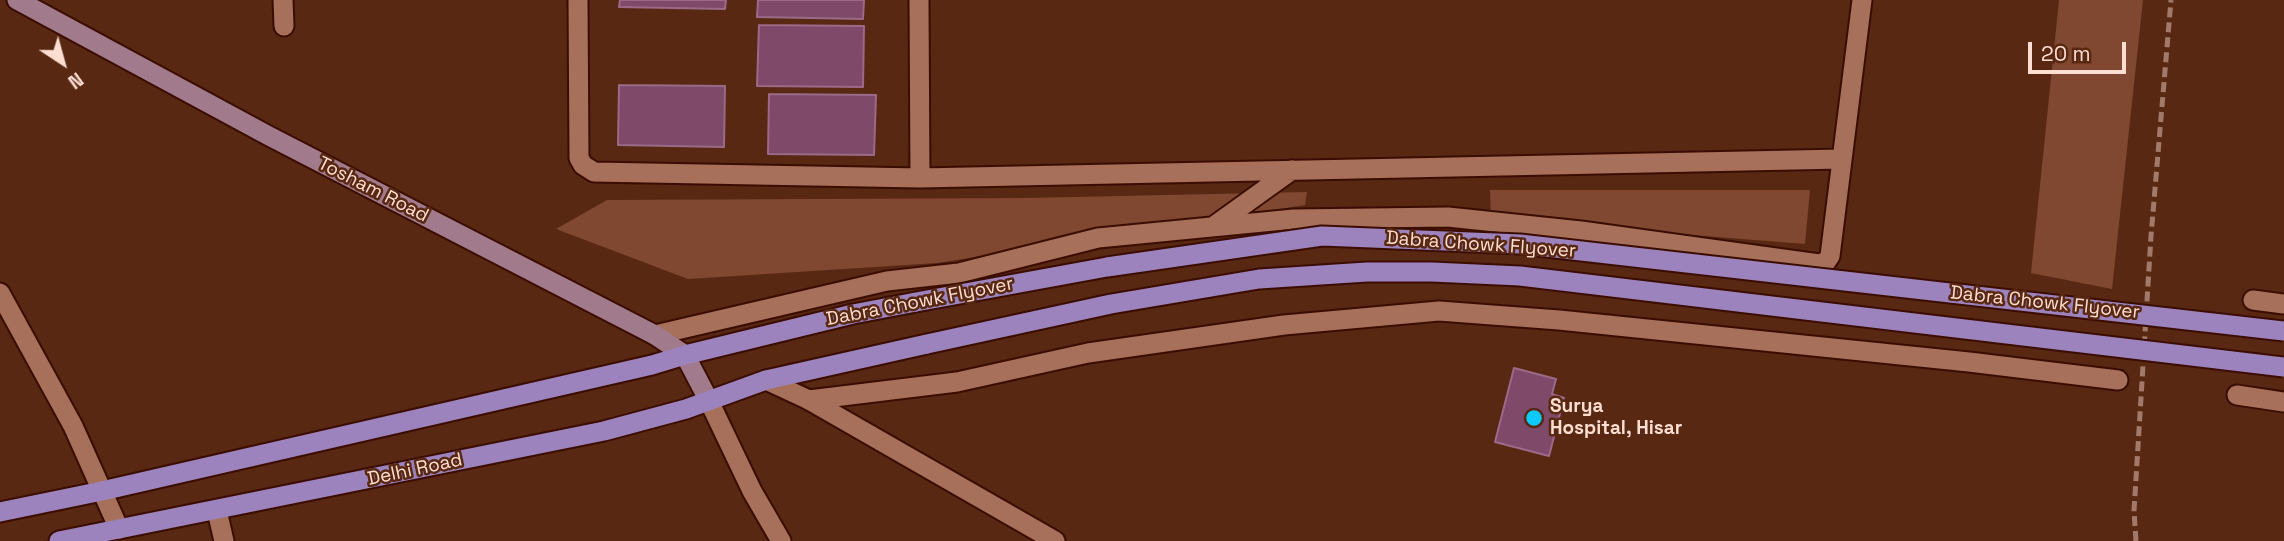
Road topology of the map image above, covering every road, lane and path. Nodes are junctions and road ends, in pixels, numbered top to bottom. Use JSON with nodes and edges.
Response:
{"nodes":[{"id":1,"x":17,"y":0,"type":"edge"},
{"id":2,"x":283,"y":0,"type":"edge"},
{"id":3,"x":578,"y":0,"type":"edge"},
{"id":4,"x":919,"y":0,"type":"edge"},
{"id":5,"x":1862,"y":0,"type":"edge"},
{"id":6,"x":284,"y":26,"type":"dead end"},
{"id":7,"x":1842,"y":159,"type":"junction"},
{"id":8,"x":1292,"y":170,"type":"junction"},
{"id":9,"x":920,"y":178,"type":"junction"},
{"id":10,"x":1213,"y":227,"type":"junction"},
{"id":11,"x":0,"y":293,"type":"edge"},
{"id":12,"x":2253,"y":300,"type":"dead end"},
{"id":13,"x":2284,"y":303,"type":"edge"},
{"id":14,"x":2284,"y":331,"type":"edge"},
{"id":15,"x":655,"y":335,"type":"junction"},
{"id":16,"x":684,"y":355,"type":"junction"},
{"id":17,"x":2284,"y":367,"type":"edge"},
{"id":18,"x":766,"y":380,"type":"junction"},
{"id":19,"x":2118,"y":380,"type":"dead end"},
{"id":20,"x":2237,"y":395,"type":"dead end"},
{"id":21,"x":809,"y":400,"type":"junction"},
{"id":22,"x":709,"y":401,"type":"junction"},
{"id":23,"x":2284,"y":402,"type":"edge"},
{"id":24,"x":102,"y":491,"type":"junction"},
{"id":25,"x":217,"y":511,"type":"junction"},
{"id":26,"x":0,"y":512,"type":"edge"},
{"id":27,"x":119,"y":529,"type":"junction"},
{"id":28,"x":59,"y":541,"type":"edge"},
{"id":29,"x":224,"y":541,"type":"edge"},
{"id":30,"x":781,"y":541,"type":"edge"},
{"id":31,"x":1055,"y":541,"type":"edge"}],
"edges":[{"from":1,"to":15,"type":"main road","name":"Tosham Road"},
{"from":2,"to":6,"type":"street"},
{"from":3,"to":9,"type":"street"},
{"from":4,"to":9,"type":"street"},
{"from":5,"to":7,"type":"street"},
{"from":7,"to":8,"type":"street"},
{"from":7,"to":10,"type":"street"},
{"from":8,"to":9,"type":"street"},
{"from":8,"to":10,"type":"street"},
{"from":10,"to":15,"type":"street"},
{"from":11,"to":24,"type":"street"},
{"from":12,"to":13,"type":"street"},
{"from":14,"to":16,"type":"main road","name":"Dabra Chowk Flyover","bridge":true},
{"from":15,"to":16,"type":"main road","name":"Tosham Road"},
{"from":16,"to":22,"type":"main road","name":"Tosham Road"},
{"from":16,"to":24,"type":"main road"},
{"from":17,"to":18,"type":"main road","name":"Dabra Chowk Flyover","bridge":true},
{"from":18,"to":21,"type":"street"},
{"from":18,"to":22,"type":"main road","name":"Delhi Road"},
{"from":19,"to":21,"type":"street"},
{"from":20,"to":23,"type":"street"},
{"from":21,"to":31,"type":"street"},
{"from":22,"to":25,"type":"main road","name":"Delhi Road"},
{"from":22,"to":30,"type":"street"},
{"from":24,"to":26,"type":"main road"},
{"from":24,"to":27,"type":"street"},
{"from":25,"to":27,"type":"main road","name":"Delhi Road"},
{"from":25,"to":29,"type":"street"},
{"from":27,"to":28,"type":"main road","name":"Delhi Road"}]}
